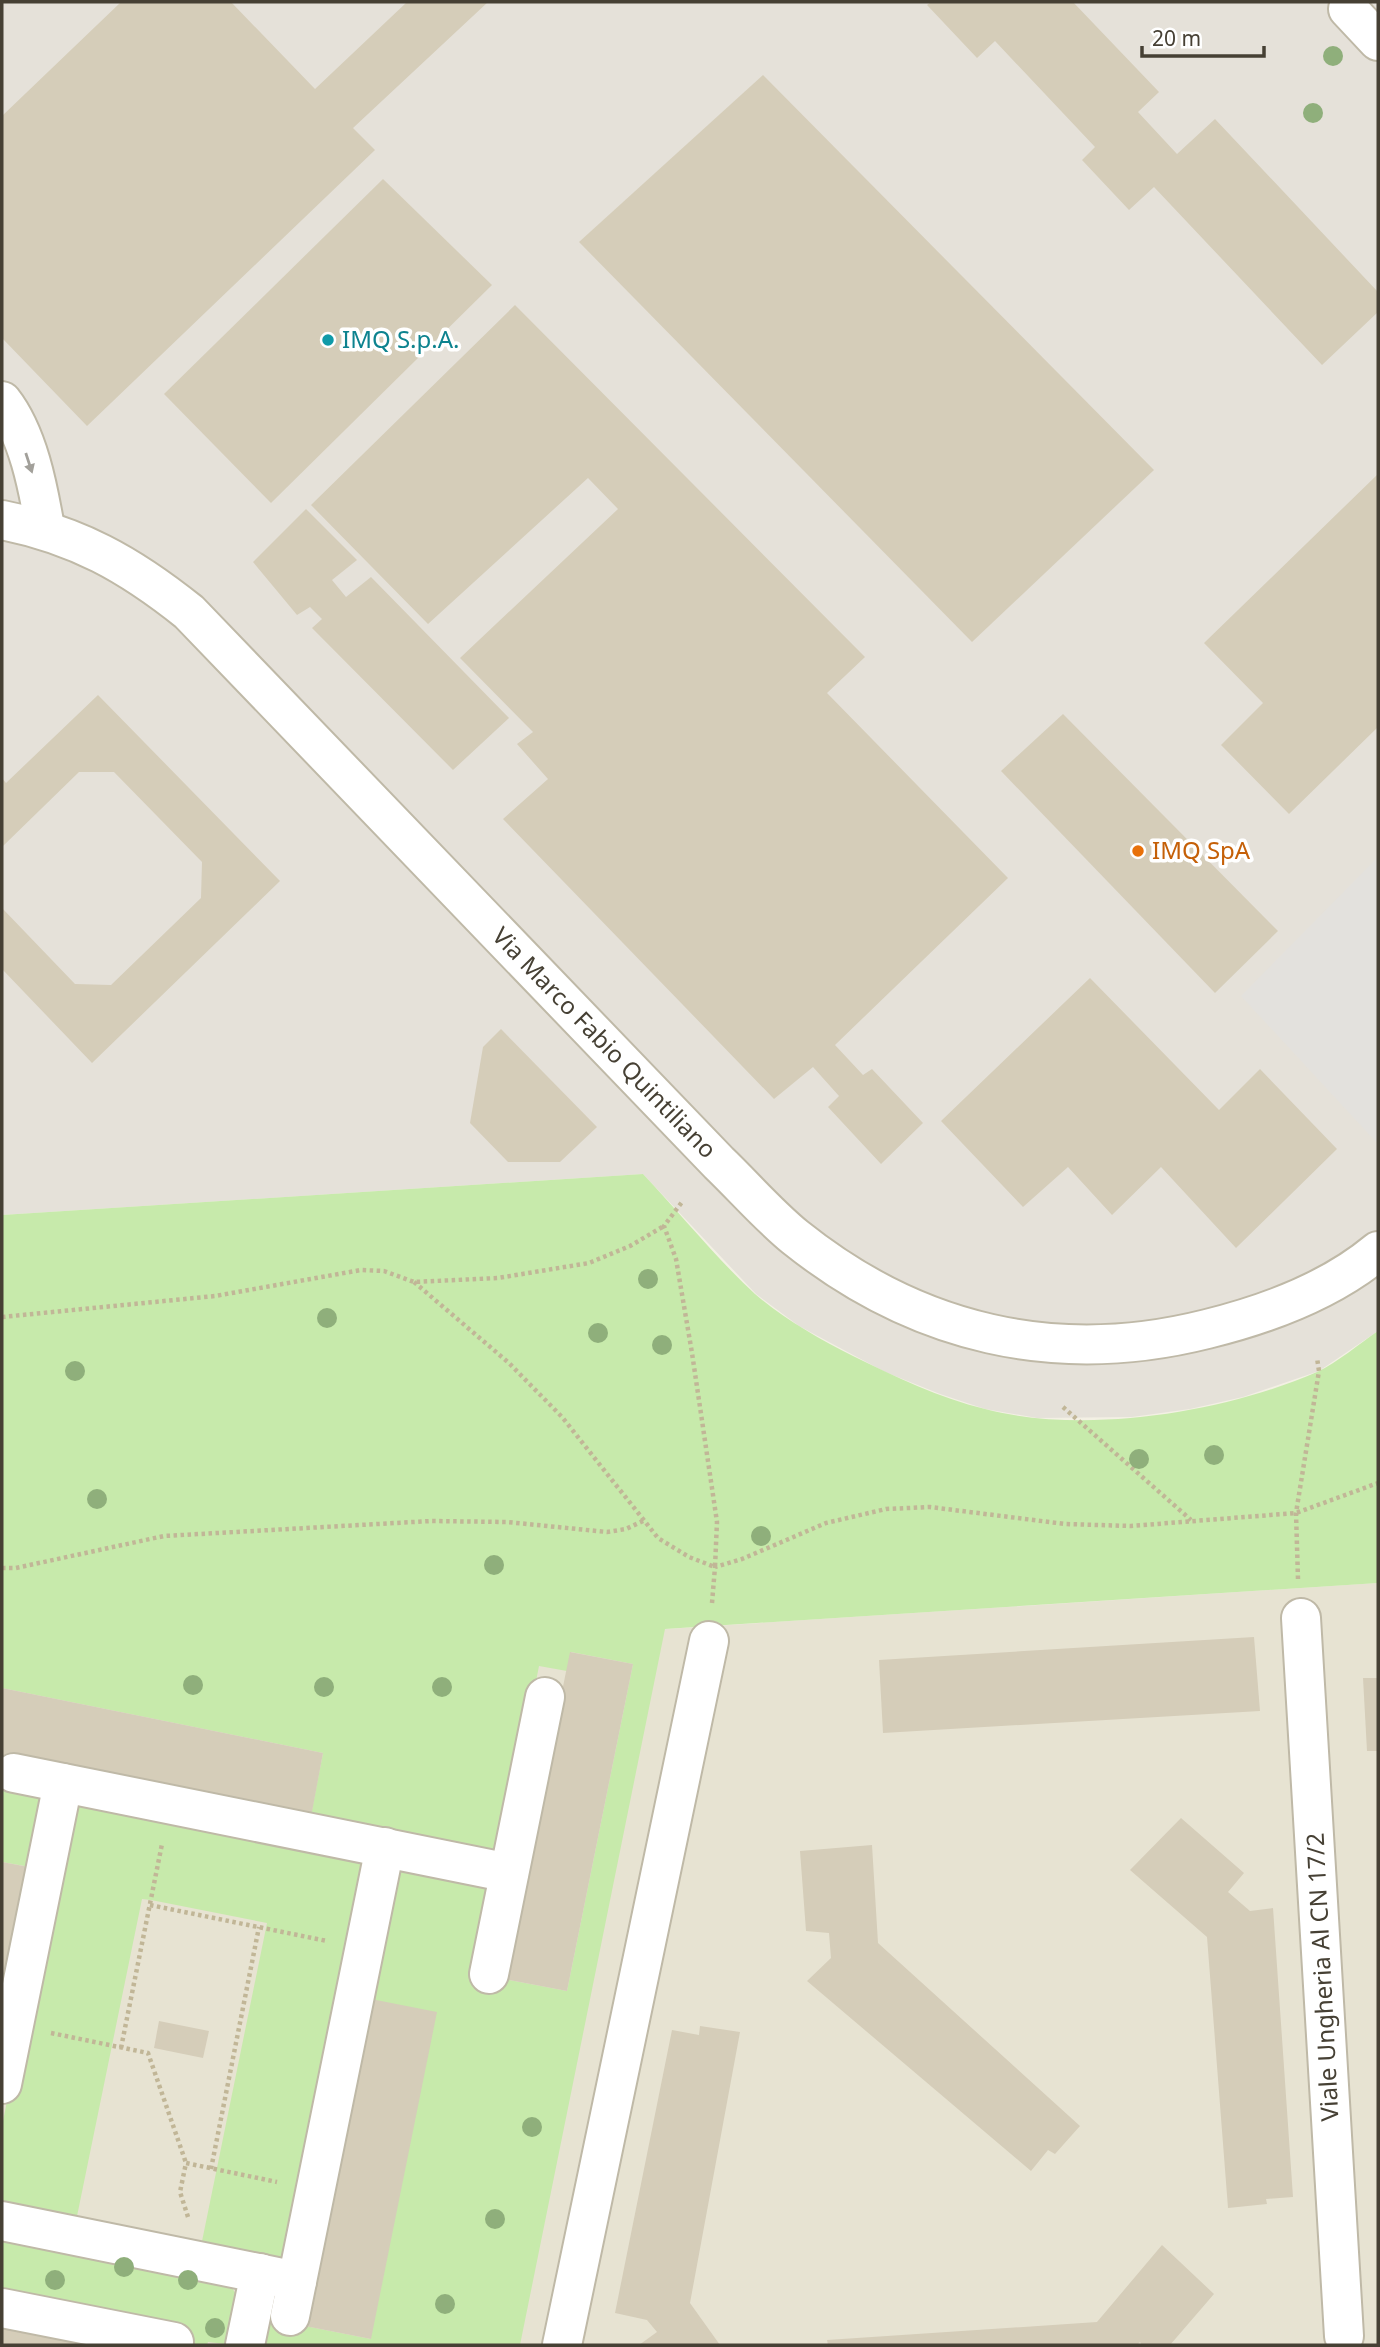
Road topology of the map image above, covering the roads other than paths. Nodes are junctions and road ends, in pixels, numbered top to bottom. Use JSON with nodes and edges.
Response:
{"nodes":[{"id":1,"x":1348,"y":9,"type":"dead end"},
{"id":2,"x":1378,"y":41,"type":"edge"},
{"id":3,"x":2,"y":401,"type":"edge"},
{"id":4,"x":2,"y":520,"type":"edge"},
{"id":5,"x":45,"y":528,"type":"junction"},
{"id":6,"x":1378,"y":1251,"type":"edge"},
{"id":7,"x":1301,"y":1618,"type":"road end"},
{"id":8,"x":709,"y":1641,"type":"road end"},
{"id":9,"x":545,"y":1697,"type":"dead end"},
{"id":10,"x":14,"y":1773,"type":"dead end"},
{"id":11,"x":63,"y":1783,"type":"junction"},
{"id":12,"x":385,"y":1847,"type":"junction"},
{"id":13,"x":509,"y":1872,"type":"junction"},
{"id":14,"x":489,"y":1974,"type":"dead end"},
{"id":15,"x":2,"y":2084,"type":"edge"},
{"id":16,"x":2,"y":2221,"type":"edge"},
{"id":17,"x":260,"y":2273,"type":"junction"},
{"id":18,"x":2,"y":2308,"type":"edge"},
{"id":19,"x":174,"y":2342,"type":"dead end"},
{"id":20,"x":1345,"y":2342,"type":"edge"},
{"id":21,"x":245,"y":2345,"type":"edge"},
{"id":22,"x":562,"y":2345,"type":"edge"}],
"edges":[{"from":1,"to":2,"type":"street"},
{"from":3,"to":5,"type":"street","one_way":true},
{"from":4,"to":5,"type":"street","name":"Via Marco Fabio Quintiliano"},
{"from":5,"to":6,"type":"street","name":"Via Marco Fabio Quintiliano"},
{"from":7,"to":20,"type":"street","name":"Viale Ungheria Al CN 17/2"},
{"from":8,"to":22,"type":"street"},
{"from":9,"to":13,"type":"street"},
{"from":10,"to":11,"type":"street"},
{"from":11,"to":12,"type":"street"},
{"from":11,"to":15,"type":"street"},
{"from":12,"to":13,"type":"street"},
{"from":12,"to":17,"type":"street"},
{"from":13,"to":14,"type":"street"},
{"from":16,"to":17,"type":"street"},
{"from":17,"to":21,"type":"street"},
{"from":18,"to":19,"type":"street"}]}
